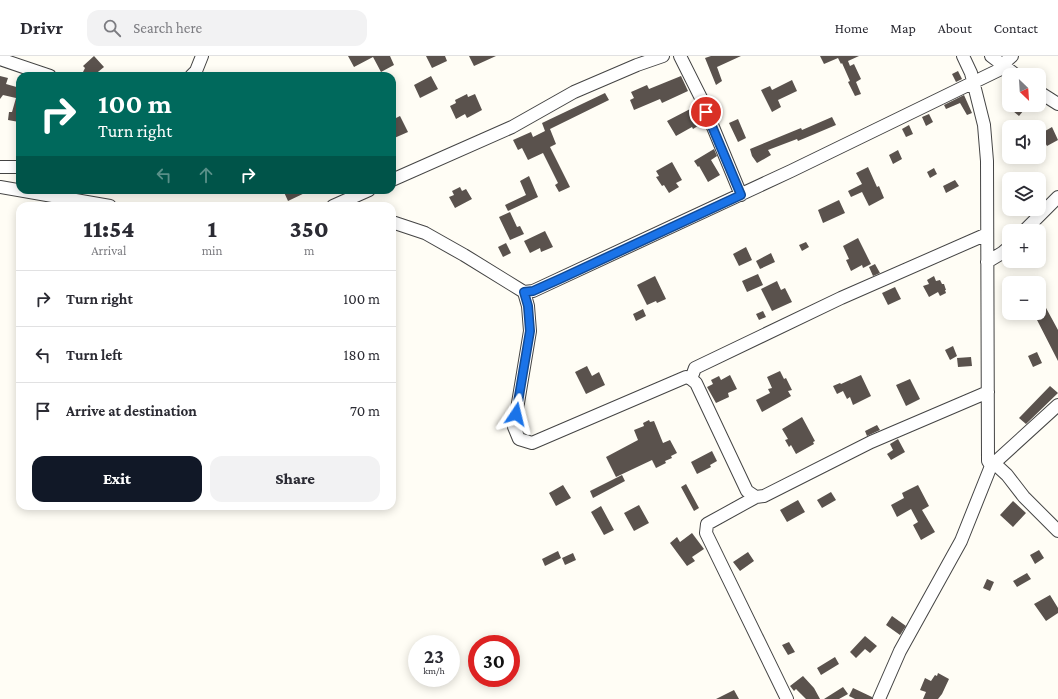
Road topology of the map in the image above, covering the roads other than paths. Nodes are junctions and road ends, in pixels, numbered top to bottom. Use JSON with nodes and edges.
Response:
{"nodes":[{"id":1,"x":202,"y":56,"type":"edge"},
{"id":2,"x":662,"y":56,"type":"edge"},
{"id":3,"x":680,"y":56,"type":"edge"},
{"id":4,"x":963,"y":56,"type":"edge"},
{"id":5,"x":991,"y":56,"type":"edge"},
{"id":6,"x":1012,"y":56,"type":"edge"},
{"id":7,"x":0,"y":59,"type":"edge"},
{"id":8,"x":1005,"y":67,"type":"junction"},
{"id":9,"x":38,"y":72,"type":"edge"},
{"id":10,"x":195,"y":72,"type":"edge"},
{"id":11,"x":973,"y":83,"type":"junction"},
{"id":12,"x":1046,"y":96,"type":"edge"},
{"id":13,"x":1058,"y":104,"type":"edge"},
{"id":14,"x":16,"y":167,"type":"edge"},
{"id":15,"x":0,"y":168,"type":"edge"},
{"id":16,"x":396,"y":178,"type":"edge"},
{"id":17,"x":0,"y":187,"type":"edge"},
{"id":18,"x":16,"y":190,"type":"edge"},
{"id":19,"x":41,"y":194,"type":"edge"},
{"id":20,"x":360,"y":194,"type":"edge"},
{"id":21,"x":741,"y":195,"type":"junction"},
{"id":22,"x":1058,"y":197,"type":"edge"},
{"id":23,"x":87,"y":202,"type":"edge"},
{"id":24,"x":342,"y":202,"type":"edge"},
{"id":25,"x":396,"y":223,"type":"edge"},
{"id":26,"x":1031,"y":224,"type":"edge"},
{"id":27,"x":988,"y":234,"type":"junction"},
{"id":28,"x":1002,"y":254,"type":"edge"},
{"id":29,"x":987,"y":262,"type":"junction"},
{"id":30,"x":524,"y":292,"type":"junction"},
{"id":31,"x":691,"y":379,"type":"junction"},
{"id":32,"x":988,"y":392,"type":"junction"},
{"id":33,"x":1058,"y":405,"type":"edge"},
{"id":34,"x":992,"y":465,"type":"junction"},
{"id":35,"x":756,"y":497,"type":"junction"},
{"id":36,"x":1058,"y":531,"type":"edge"},
{"id":37,"x":787,"y":699,"type":"edge"},
{"id":38,"x":879,"y":699,"type":"edge"}],
"edges":[{"from":1,"to":10,"type":"street"},
{"from":2,"to":16,"type":"street"},
{"from":3,"to":21,"type":"street"},
{"from":4,"to":11,"type":"street"},
{"from":5,"to":8,"type":"street"},
{"from":6,"to":8,"type":"street"},
{"from":7,"to":9,"type":"street"},
{"from":8,"to":11,"type":"street"},
{"from":11,"to":21,"type":"street"},
{"from":11,"to":27,"type":"street"},
{"from":12,"to":13,"type":"street"},
{"from":14,"to":15,"type":"street"},
{"from":17,"to":18,"type":"street"},
{"from":19,"to":23,"type":"street"},
{"from":20,"to":24,"type":"street"},
{"from":21,"to":30,"type":"street"},
{"from":22,"to":26,"type":"street"},
{"from":25,"to":30,"type":"street"},
{"from":27,"to":29,"type":"street"},
{"from":27,"to":31,"type":"street"},
{"from":28,"to":29,"type":"street"},
{"from":29,"to":32,"type":"street"},
{"from":30,"to":31,"type":"street"},
{"from":31,"to":35,"type":"street"},
{"from":32,"to":34,"type":"street"},
{"from":32,"to":35,"type":"street"},
{"from":33,"to":34,"type":"street"},
{"from":34,"to":36,"type":"street"},
{"from":34,"to":38,"type":"street"},
{"from":35,"to":37,"type":"street"}]}
